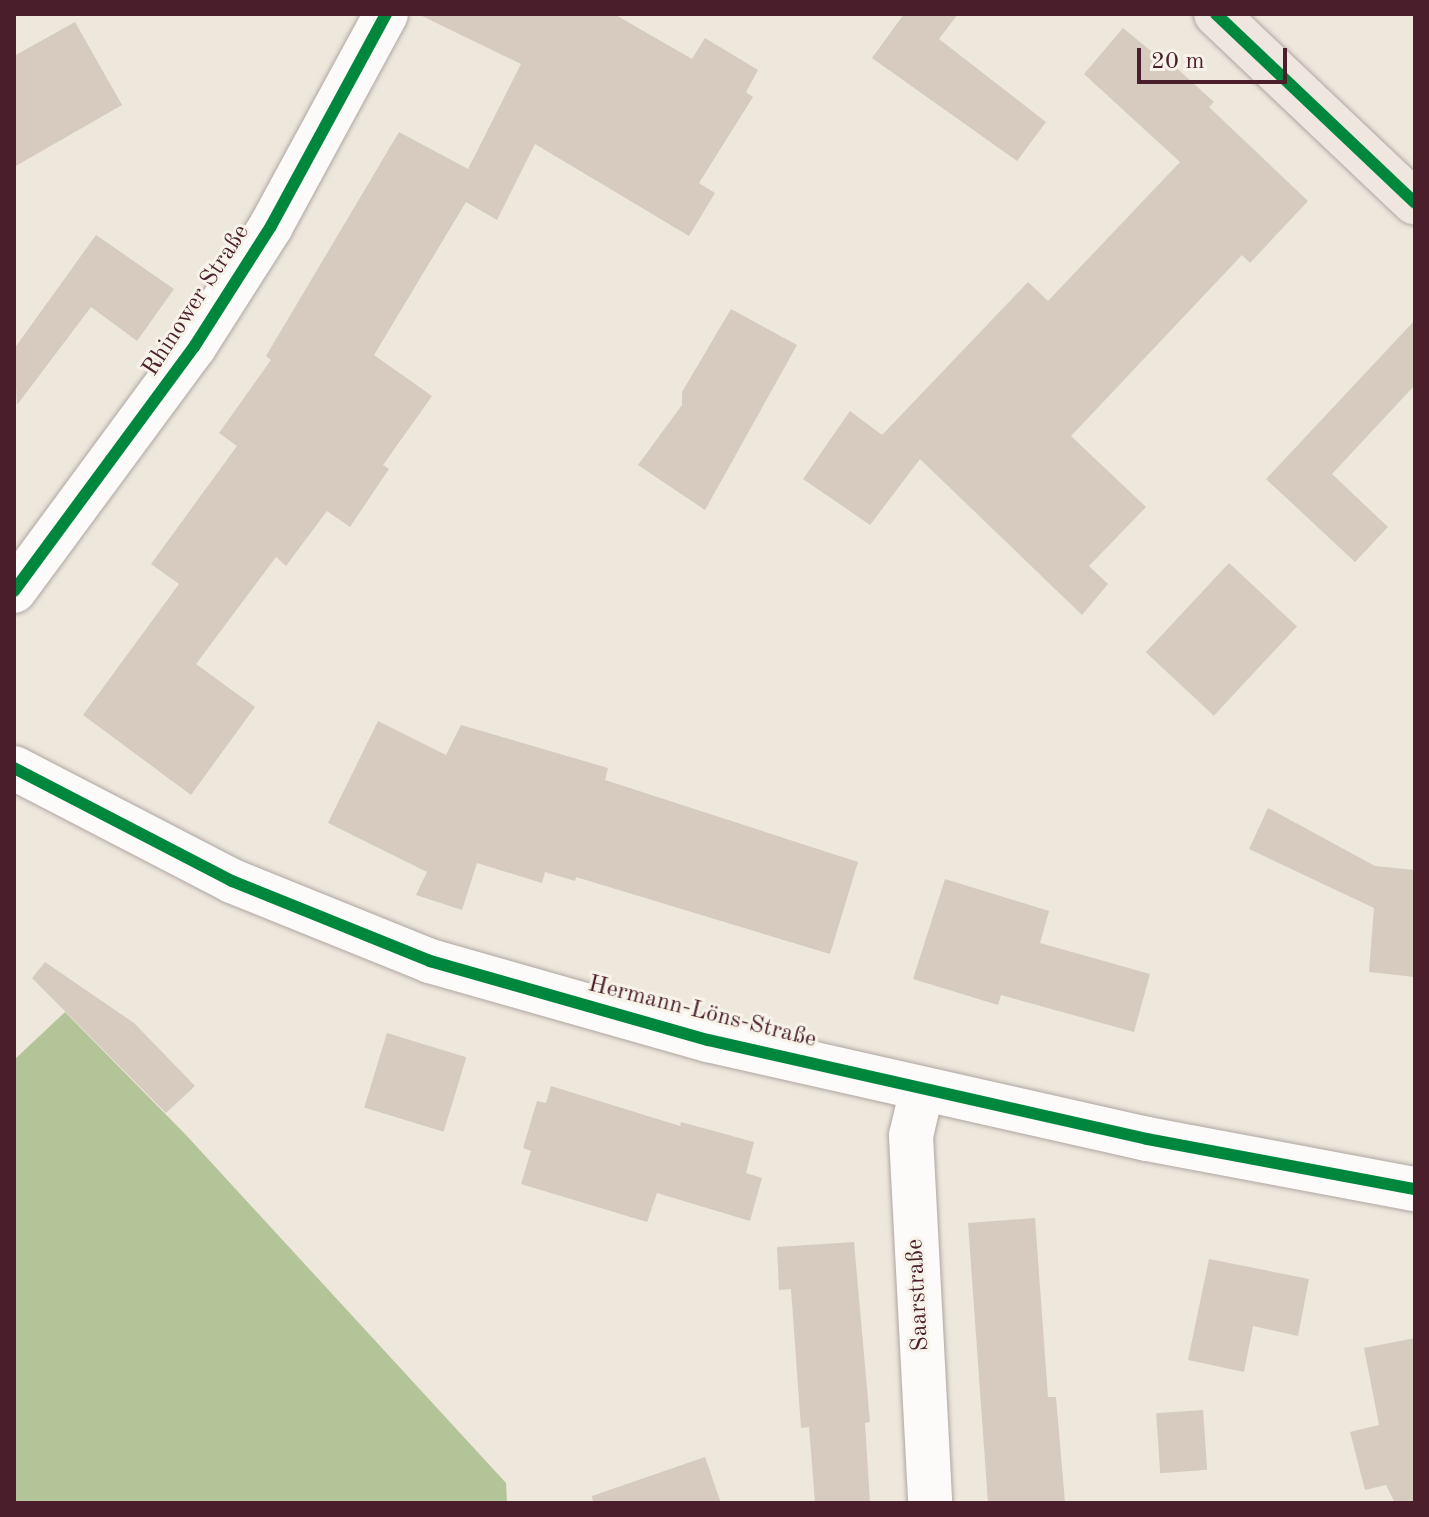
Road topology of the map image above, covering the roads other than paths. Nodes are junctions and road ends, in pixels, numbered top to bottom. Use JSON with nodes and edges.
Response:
{"nodes":[{"id":1,"x":386,"y":14,"type":"edge"},
{"id":2,"x":1216,"y":14,"type":"edge"},
{"id":3,"x":1415,"y":203,"type":"edge"},
{"id":4,"x":14,"y":591,"type":"edge"},
{"id":5,"x":14,"y":768,"type":"edge"},
{"id":6,"x":922,"y":1089,"type":"junction"},
{"id":7,"x":1415,"y":1189,"type":"edge"},
{"id":8,"x":930,"y":1503,"type":"edge"}],
"edges":[{"from":1,"to":4,"type":"street","name":"Rhinower Straße"},
{"from":2,"to":3,"type":"main road"},
{"from":5,"to":6,"type":"street","name":"Hermann-Löns-Straße"},
{"from":6,"to":7,"type":"street","name":"Hermann-Löns-Straße"},
{"from":6,"to":8,"type":"street","name":"Saarstraße"}]}
